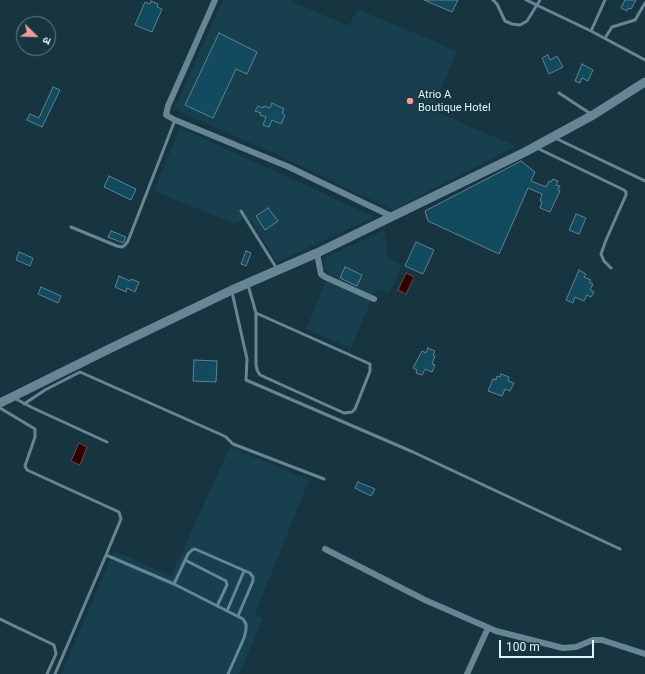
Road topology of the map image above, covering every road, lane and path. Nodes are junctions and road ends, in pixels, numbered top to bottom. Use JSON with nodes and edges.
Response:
{"nodes":[{"id":1,"x":215,"y":0,"type":"edge"},
{"id":2,"x":493,"y":0,"type":"edge"},
{"id":3,"x":526,"y":0,"type":"edge"},
{"id":4,"x":540,"y":0,"type":"edge"},
{"id":5,"x":605,"y":0,"type":"edge"},
{"id":6,"x":645,"y":3,"type":"edge"},
{"id":7,"x":538,"y":5,"type":"junction"},
{"id":8,"x":591,"y":31,"type":"junction"},
{"id":9,"x":606,"y":38,"type":"junction"},
{"id":10,"x":645,"y":60,"type":"edge"},
{"id":11,"x":645,"y":82,"type":"edge"},
{"id":12,"x":559,"y":93,"type":"dead end"},
{"id":13,"x":593,"y":115,"type":"junction"},
{"id":14,"x":175,"y":120,"type":"junction"},
{"id":15,"x":553,"y":138,"type":"junction"},
{"id":16,"x":535,"y":147,"type":"junction"},
{"id":17,"x":645,"y":182,"type":"edge"},
{"id":18,"x":241,"y":211,"type":"dead end"},
{"id":19,"x":393,"y":217,"type":"junction"},
{"id":20,"x":70,"y":227,"type":"dead end"},
{"id":21,"x":317,"y":253,"type":"junction"},
{"id":22,"x":611,"y":268,"type":"dead end"},
{"id":23,"x":278,"y":270,"type":"junction"},
{"id":24,"x":247,"y":284,"type":"junction"},
{"id":25,"x":232,"y":290,"type":"junction"},
{"id":26,"x":374,"y":299,"type":"dead end"},
{"id":27,"x":256,"y":313,"type":"junction"},
{"id":28,"x":5,"y":399,"type":"edge"},
{"id":29,"x":24,"y":404,"type":"junction"},
{"id":30,"x":0,"y":408,"type":"edge"},
{"id":31,"x":107,"y":442,"type":"dead end"},
{"id":32,"x":324,"y":478,"type":"dead end"},
{"id":33,"x":325,"y":549,"type":"dead end"},
{"id":34,"x":620,"y":549,"type":"dead end"},
{"id":35,"x":106,"y":555,"type":"junction"},
{"id":36,"x":185,"y":560,"type":"junction"},
{"id":37,"x":244,"y":571,"type":"junction"},
{"id":38,"x":174,"y":584,"type":"junction"},
{"id":39,"x":217,"y":606,"type":"junction"},
{"id":40,"x":227,"y":611,"type":"junction"},
{"id":41,"x":238,"y":616,"type":"junction"},
{"id":42,"x":0,"y":619,"type":"edge"},
{"id":43,"x":488,"y":628,"type":"junction"},
{"id":44,"x":645,"y":654,"type":"edge"},
{"id":45,"x":47,"y":674,"type":"edge"},
{"id":46,"x":55,"y":674,"type":"edge"},
{"id":47,"x":228,"y":674,"type":"edge"},
{"id":48,"x":467,"y":674,"type":"edge"}],
"edges":[{"from":1,"to":14,"type":"street"},
{"from":2,"to":7,"type":"lane"},
{"from":3,"to":7,"type":"lane"},
{"from":4,"to":7,"type":"lane"},
{"from":5,"to":8,"type":"lane"},
{"from":6,"to":9,"type":"lane"},
{"from":7,"to":8,"type":"lane"},
{"from":8,"to":9,"type":"lane"},
{"from":9,"to":10,"type":"lane"},
{"from":11,"to":13,"type":"main road"},
{"from":12,"to":13,"type":"lane"},
{"from":13,"to":15,"type":"main road"},
{"from":14,"to":19,"type":"street"},
{"from":14,"to":20,"type":"lane"},
{"from":15,"to":16,"type":"main road"},
{"from":15,"to":17,"type":"lane"},
{"from":16,"to":19,"type":"main road"},
{"from":16,"to":22,"type":"lane"},
{"from":18,"to":23,"type":"lane"},
{"from":19,"to":21,"type":"main road"},
{"from":21,"to":23,"type":"main road"},
{"from":21,"to":26,"type":"street"},
{"from":23,"to":24,"type":"main road"},
{"from":24,"to":25,"type":"main road"},
{"from":24,"to":27,"type":"lane"},
{"from":25,"to":28,"type":"main road"},
{"from":25,"to":34,"type":"lane"},
{"from":27,"to":27,"type":"lane"},
{"from":28,"to":29,"type":"lane"},
{"from":29,"to":31,"type":"lane"},
{"from":29,"to":32,"type":"lane"},
{"from":30,"to":35,"type":"lane"},
{"from":33,"to":43,"type":"street"},
{"from":35,"to":38,"type":"lane"},
{"from":35,"to":46,"type":"lane"},
{"from":36,"to":37,"type":"lane"},
{"from":36,"to":38,"type":"lane"},
{"from":36,"to":39,"type":"lane"},
{"from":37,"to":40,"type":"lane"},
{"from":37,"to":41,"type":"lane"},
{"from":38,"to":39,"type":"lane"},
{"from":39,"to":40,"type":"lane"},
{"from":40,"to":41,"type":"lane"},
{"from":41,"to":47,"type":"lane"},
{"from":42,"to":45,"type":"lane"},
{"from":43,"to":44,"type":"street"},
{"from":43,"to":48,"type":"street"}]}
